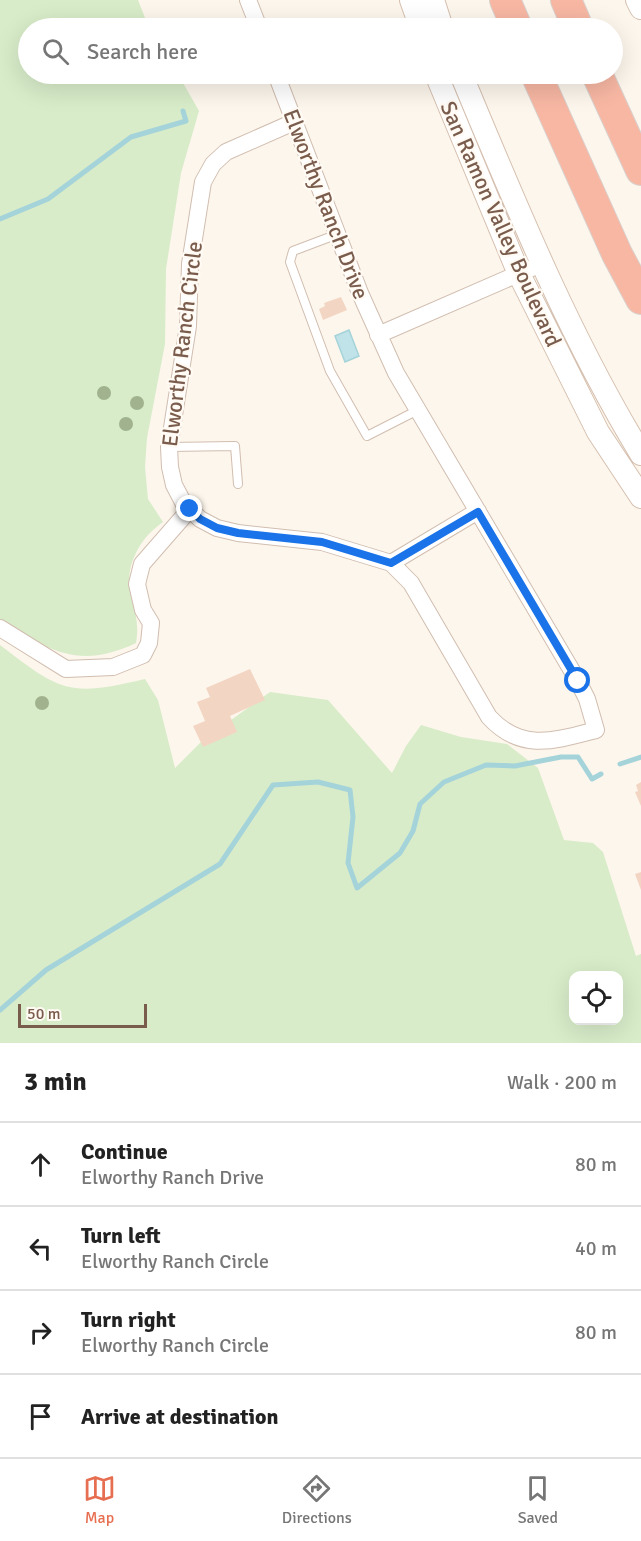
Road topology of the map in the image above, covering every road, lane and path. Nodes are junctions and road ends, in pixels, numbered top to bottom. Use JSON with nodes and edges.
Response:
{"nodes":[{"id":1,"x":248,"y":0,"type":"edge"},
{"id":2,"x":411,"y":0,"type":"edge"},
{"id":3,"x":433,"y":0,"type":"edge"},
{"id":4,"x":505,"y":0,"type":"edge"},
{"id":5,"x":566,"y":0,"type":"edge"},
{"id":6,"x":637,"y":0,"type":"edge"},
{"id":7,"x":641,"y":8,"type":"edge"},
{"id":8,"x":255,"y":18,"type":"edge"},
{"id":9,"x":417,"y":18,"type":"edge"},
{"id":10,"x":439,"y":18,"type":"edge"},
{"id":11,"x":513,"y":18,"type":"edge"},
{"id":12,"x":574,"y":18,"type":"edge"},
{"id":13,"x":280,"y":84,"type":"edge"},
{"id":14,"x":440,"y":84,"type":"edge"},
{"id":15,"x":464,"y":84,"type":"edge"},
{"id":16,"x":541,"y":84,"type":"edge"},
{"id":17,"x":602,"y":84,"type":"edge"},
{"id":18,"x":294,"y":122,"type":"junction"},
{"id":19,"x":641,"y":170,"type":"edge"},
{"id":20,"x":338,"y":234,"type":"junction"},
{"id":21,"x":541,"y":264,"type":"junction"},
{"id":22,"x":519,"y":274,"type":"junction"},
{"id":23,"x":641,"y":299,"type":"edge"},
{"id":24,"x":378,"y":335,"type":"junction"},
{"id":25,"x":418,"y":410,"type":"junction"},
{"id":26,"x":169,"y":447,"type":"junction"},
{"id":27,"x":641,"y":454,"type":"edge"},
{"id":28,"x":238,"y":484,"type":"dead end"},
{"id":29,"x":641,"y":497,"type":"edge"},
{"id":30,"x":190,"y":509,"type":"junction"},
{"id":31,"x":478,"y":512,"type":"junction"},
{"id":32,"x":391,"y":563,"type":"junction"},
{"id":33,"x":0,"y":628,"type":"edge"},
{"id":34,"x":596,"y":730,"type":"joint"}],
"edges":[{"from":1,"to":8,"type":"street"},
{"from":2,"to":9,"type":"main road"},
{"from":3,"to":10,"type":"main road"},
{"from":4,"to":11,"type":"highway"},
{"from":5,"to":12,"type":"highway"},
{"from":6,"to":7,"type":"main road"},
{"from":13,"to":18,"type":"street","name":"Elworthy Ranch Drive"},
{"from":14,"to":22,"type":"main road","name":"San Ramon Valley Boulevard"},
{"from":15,"to":21,"type":"main road","name":"San Ramon Valley Boulevard"},
{"from":16,"to":23,"type":"highway"},
{"from":17,"to":19,"type":"highway"},
{"from":18,"to":20,"type":"street","name":"Elworthy Ranch Drive"},
{"from":18,"to":26,"type":"street","name":"Elworthy Ranch Circle"},
{"from":20,"to":24,"type":"street","name":"Elworthy Ranch Drive"},
{"from":20,"to":25,"type":"lane"},
{"from":21,"to":22,"type":"street"},
{"from":21,"to":27,"type":"main road","name":"San Ramon Valley Boulevard"},
{"from":22,"to":24,"type":"street"},
{"from":22,"to":29,"type":"main road","name":"San Ramon Valley Boulevard"},
{"from":24,"to":25,"type":"street","name":"Elworthy Ranch Drive"},
{"from":25,"to":31,"type":"street","name":"Elworthy Ranch Drive"},
{"from":26,"to":28,"type":"lane"},
{"from":26,"to":30,"type":"street","name":"Elworthy Ranch Circle"},
{"from":30,"to":32,"type":"street","name":"Elworthy Ranch Circle"},
{"from":30,"to":33,"type":"street"},
{"from":31,"to":32,"type":"street"},
{"from":31,"to":34,"type":"street","name":"Elworthy Ranch Drive"},
{"from":32,"to":34,"type":"street","name":"Elworthy Ranch Circle"}]}
